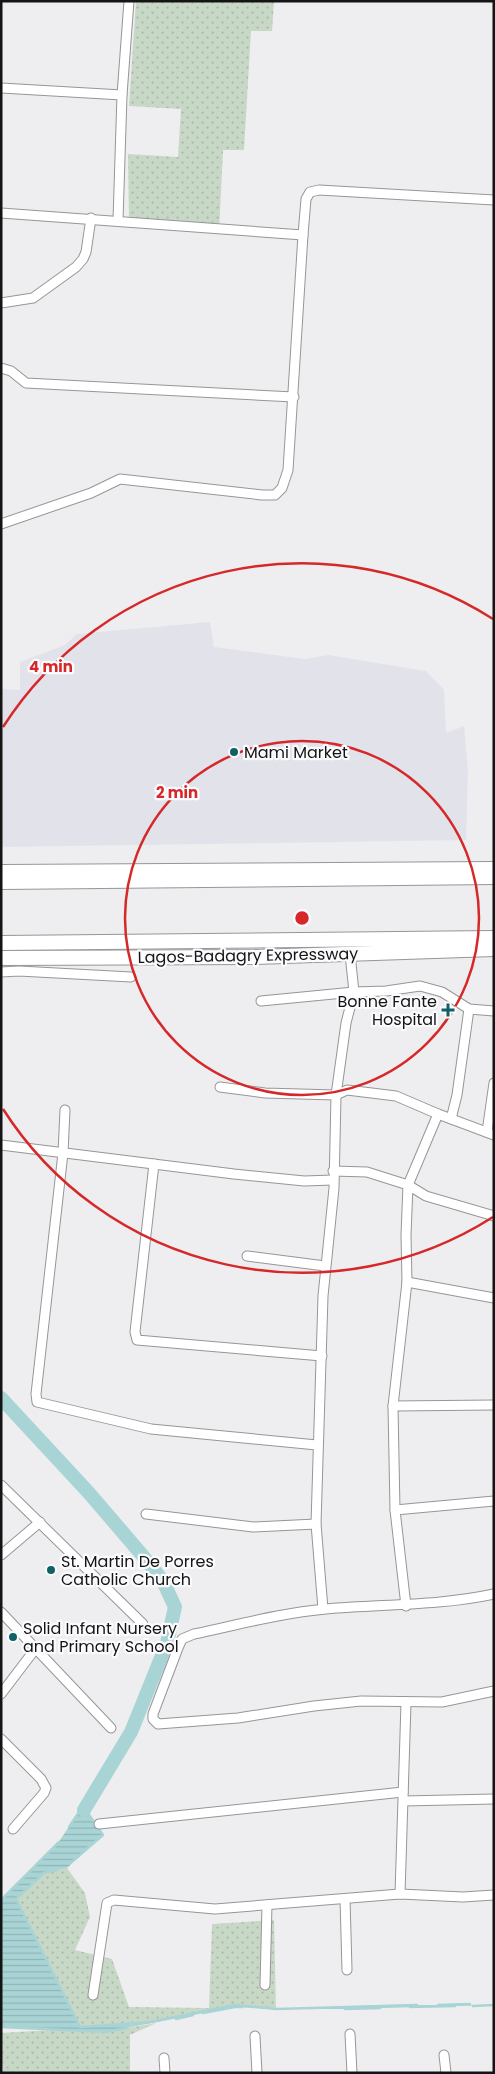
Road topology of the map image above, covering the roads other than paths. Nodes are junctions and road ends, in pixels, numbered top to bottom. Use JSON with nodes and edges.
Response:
{"nodes":[{"id":1,"x":129,"y":1,"type":"edge"},
{"id":2,"x":1,"y":88,"type":"edge"},
{"id":3,"x":122,"y":95,"type":"junction"},
{"id":4,"x":494,"y":200,"type":"edge"},
{"id":5,"x":1,"y":213,"type":"edge"},
{"id":6,"x":91,"y":218,"type":"junction"},
{"id":7,"x":118,"y":220,"type":"junction"},
{"id":8,"x":303,"y":235,"type":"junction"},
{"id":9,"x":1,"y":304,"type":"edge"},
{"id":10,"x":1,"y":368,"type":"edge"},
{"id":11,"x":294,"y":397,"type":"junction"},
{"id":12,"x":1,"y":524,"type":"edge"},
{"id":13,"x":494,"y":869,"type":"edge"},
{"id":14,"x":1,"y":872,"type":"edge"},
{"id":15,"x":494,"y":877,"type":"edge"},
{"id":16,"x":1,"y":882,"type":"edge"},
{"id":17,"x":494,"y":938,"type":"edge"},
{"id":18,"x":1,"y":942,"type":"edge"},
{"id":19,"x":494,"y":949,"type":"edge"},
{"id":20,"x":350,"y":954,"type":"junction"},
{"id":21,"x":1,"y":958,"type":"edge"},
{"id":22,"x":1,"y":972,"type":"edge"},
{"id":23,"x":132,"y":977,"type":"dead end"},
{"id":24,"x":354,"y":992,"type":"junction"},
{"id":25,"x":261,"y":1001,"type":"dead end"},
{"id":26,"x":468,"y":1009,"type":"junction"},
{"id":27,"x":494,"y":1011,"type":"edge"},
{"id":28,"x":494,"y":1083,"type":"edge"},
{"id":29,"x":220,"y":1087,"type":"dead end"},
{"id":30,"x":336,"y":1094,"type":"junction"},
{"id":31,"x":65,"y":1110,"type":"dead end"},
{"id":32,"x":438,"y":1114,"type":"junction"},
{"id":33,"x":451,"y":1119,"type":"junction"},
{"id":34,"x":490,"y":1133,"type":"edge"},
{"id":35,"x":1,"y":1145,"type":"edge"},
{"id":36,"x":63,"y":1153,"type":"junction"},
{"id":37,"x":154,"y":1164,"type":"junction"},
{"id":38,"x":334,"y":1175,"type":"junction"},
{"id":39,"x":408,"y":1185,"type":"junction"},
{"id":40,"x":494,"y":1216,"type":"edge"},
{"id":41,"x":247,"y":1256,"type":"dead end"},
{"id":42,"x":325,"y":1266,"type":"junction"},
{"id":43,"x":407,"y":1282,"type":"junction"},
{"id":44,"x":494,"y":1298,"type":"edge"},
{"id":45,"x":322,"y":1356,"type":"junction"},
{"id":46,"x":494,"y":1405,"type":"edge"},
{"id":47,"x":393,"y":1406,"type":"junction"},
{"id":48,"x":317,"y":1445,"type":"junction"},
{"id":49,"x":1,"y":1486,"type":"edge"},
{"id":50,"x":494,"y":1501,"type":"edge"},
{"id":51,"x":395,"y":1510,"type":"junction"},
{"id":52,"x":146,"y":1514,"type":"dead end"},
{"id":53,"x":40,"y":1522,"type":"junction"},
{"id":54,"x":316,"y":1524,"type":"junction"},
{"id":55,"x":1,"y":1555,"type":"edge"},
{"id":56,"x":494,"y":1594,"type":"edge"},
{"id":57,"x":406,"y":1606,"type":"junction"},
{"id":58,"x":323,"y":1609,"type":"junction"},
{"id":59,"x":1,"y":1612,"type":"edge"},
{"id":60,"x":143,"y":1624,"type":"dead end"},
{"id":61,"x":36,"y":1648,"type":"junction"},
{"id":62,"x":494,"y":1691,"type":"edge"},
{"id":63,"x":1,"y":1694,"type":"edge"},
{"id":64,"x":406,"y":1703,"type":"junction"},
{"id":65,"x":112,"y":1728,"type":"dead end"},
{"id":66,"x":1,"y":1739,"type":"edge"},
{"id":67,"x":403,"y":1797,"type":"junction"},
{"id":68,"x":494,"y":1799,"type":"edge"},
{"id":69,"x":99,"y":1824,"type":"dead end"},
{"id":70,"x":13,"y":1829,"type":"dead end"},
{"id":71,"x":400,"y":1894,"type":"junction"},
{"id":72,"x":494,"y":1895,"type":"edge"},
{"id":73,"x":346,"y":1899,"type":"junction"},
{"id":74,"x":267,"y":1905,"type":"junction"},
{"id":75,"x":347,"y":1970,"type":"dead end"},
{"id":76,"x":265,"y":1985,"type":"dead end"},
{"id":77,"x":93,"y":1995,"type":"dead end"},
{"id":78,"x":350,"y":2034,"type":"dead end"},
{"id":79,"x":255,"y":2036,"type":"dead end"},
{"id":80,"x":444,"y":2054,"type":"dead end"},
{"id":81,"x":164,"y":2058,"type":"dead end"},
{"id":82,"x":165,"y":2073,"type":"edge"},
{"id":83,"x":257,"y":2073,"type":"edge"},
{"id":84,"x":352,"y":2073,"type":"edge"},
{"id":85,"x":446,"y":2073,"type":"edge"}],
"edges":[{"from":1,"to":3,"type":"street"},
{"from":2,"to":3,"type":"street"},
{"from":3,"to":7,"type":"street"},
{"from":4,"to":8,"type":"street"},
{"from":5,"to":6,"type":"street"},
{"from":6,"to":7,"type":"street"},
{"from":6,"to":9,"type":"street"},
{"from":7,"to":8,"type":"street"},
{"from":8,"to":11,"type":"street"},
{"from":10,"to":11,"type":"street"},
{"from":11,"to":12,"type":"street"},
{"from":13,"to":14,"type":"main road"},
{"from":15,"to":16,"type":"main road"},
{"from":17,"to":18,"type":"main road","name":"Lagos-Badagry Expressway"},
{"from":19,"to":20,"type":"main road","name":"Lagos-Badagry Expressway"},
{"from":20,"to":21,"type":"main road","name":"Lagos-Badagry Expressway"},
{"from":20,"to":24,"type":"street"},
{"from":22,"to":23,"type":"street"},
{"from":24,"to":25,"type":"street"},
{"from":24,"to":26,"type":"street"},
{"from":24,"to":30,"type":"street"},
{"from":26,"to":27,"type":"street"},
{"from":26,"to":33,"type":"street"},
{"from":28,"to":34,"type":"street"},
{"from":29,"to":30,"type":"street"},
{"from":30,"to":32,"type":"street"},
{"from":30,"to":38,"type":"street"},
{"from":31,"to":36,"type":"street"},
{"from":32,"to":33,"type":"street"},
{"from":32,"to":39,"type":"street"},
{"from":33,"to":34,"type":"street"},
{"from":35,"to":36,"type":"street"},
{"from":36,"to":37,"type":"street"},
{"from":36,"to":48,"type":"street"},
{"from":37,"to":38,"type":"street"},
{"from":37,"to":45,"type":"street"},
{"from":38,"to":39,"type":"street"},
{"from":38,"to":42,"type":"street"},
{"from":39,"to":40,"type":"street"},
{"from":39,"to":43,"type":"street"},
{"from":41,"to":42,"type":"street"},
{"from":42,"to":45,"type":"street"},
{"from":43,"to":44,"type":"street"},
{"from":43,"to":47,"type":"street"},
{"from":45,"to":48,"type":"street"},
{"from":46,"to":47,"type":"street"},
{"from":47,"to":51,"type":"street"},
{"from":48,"to":54,"type":"street"},
{"from":49,"to":53,"type":"street"},
{"from":50,"to":51,"type":"street"},
{"from":51,"to":57,"type":"street"},
{"from":52,"to":54,"type":"street"},
{"from":53,"to":55,"type":"street"},
{"from":53,"to":60,"type":"street"},
{"from":54,"to":58,"type":"street"},
{"from":56,"to":57,"type":"street"},
{"from":57,"to":58,"type":"street"},
{"from":58,"to":64,"type":"street"},
{"from":59,"to":61,"type":"street"},
{"from":61,"to":63,"type":"street"},
{"from":61,"to":65,"type":"street"},
{"from":62,"to":64,"type":"street"},
{"from":64,"to":67,"type":"street"},
{"from":66,"to":70,"type":"street"},
{"from":67,"to":68,"type":"street"},
{"from":67,"to":69,"type":"street"},
{"from":67,"to":71,"type":"street"},
{"from":71,"to":72,"type":"street"},
{"from":71,"to":73,"type":"street"},
{"from":73,"to":74,"type":"street"},
{"from":73,"to":75,"type":"street"},
{"from":74,"to":76,"type":"street"},
{"from":74,"to":77,"type":"street"},
{"from":78,"to":84,"type":"street"},
{"from":79,"to":83,"type":"street"},
{"from":80,"to":85,"type":"street"},
{"from":81,"to":82,"type":"street"}]}
